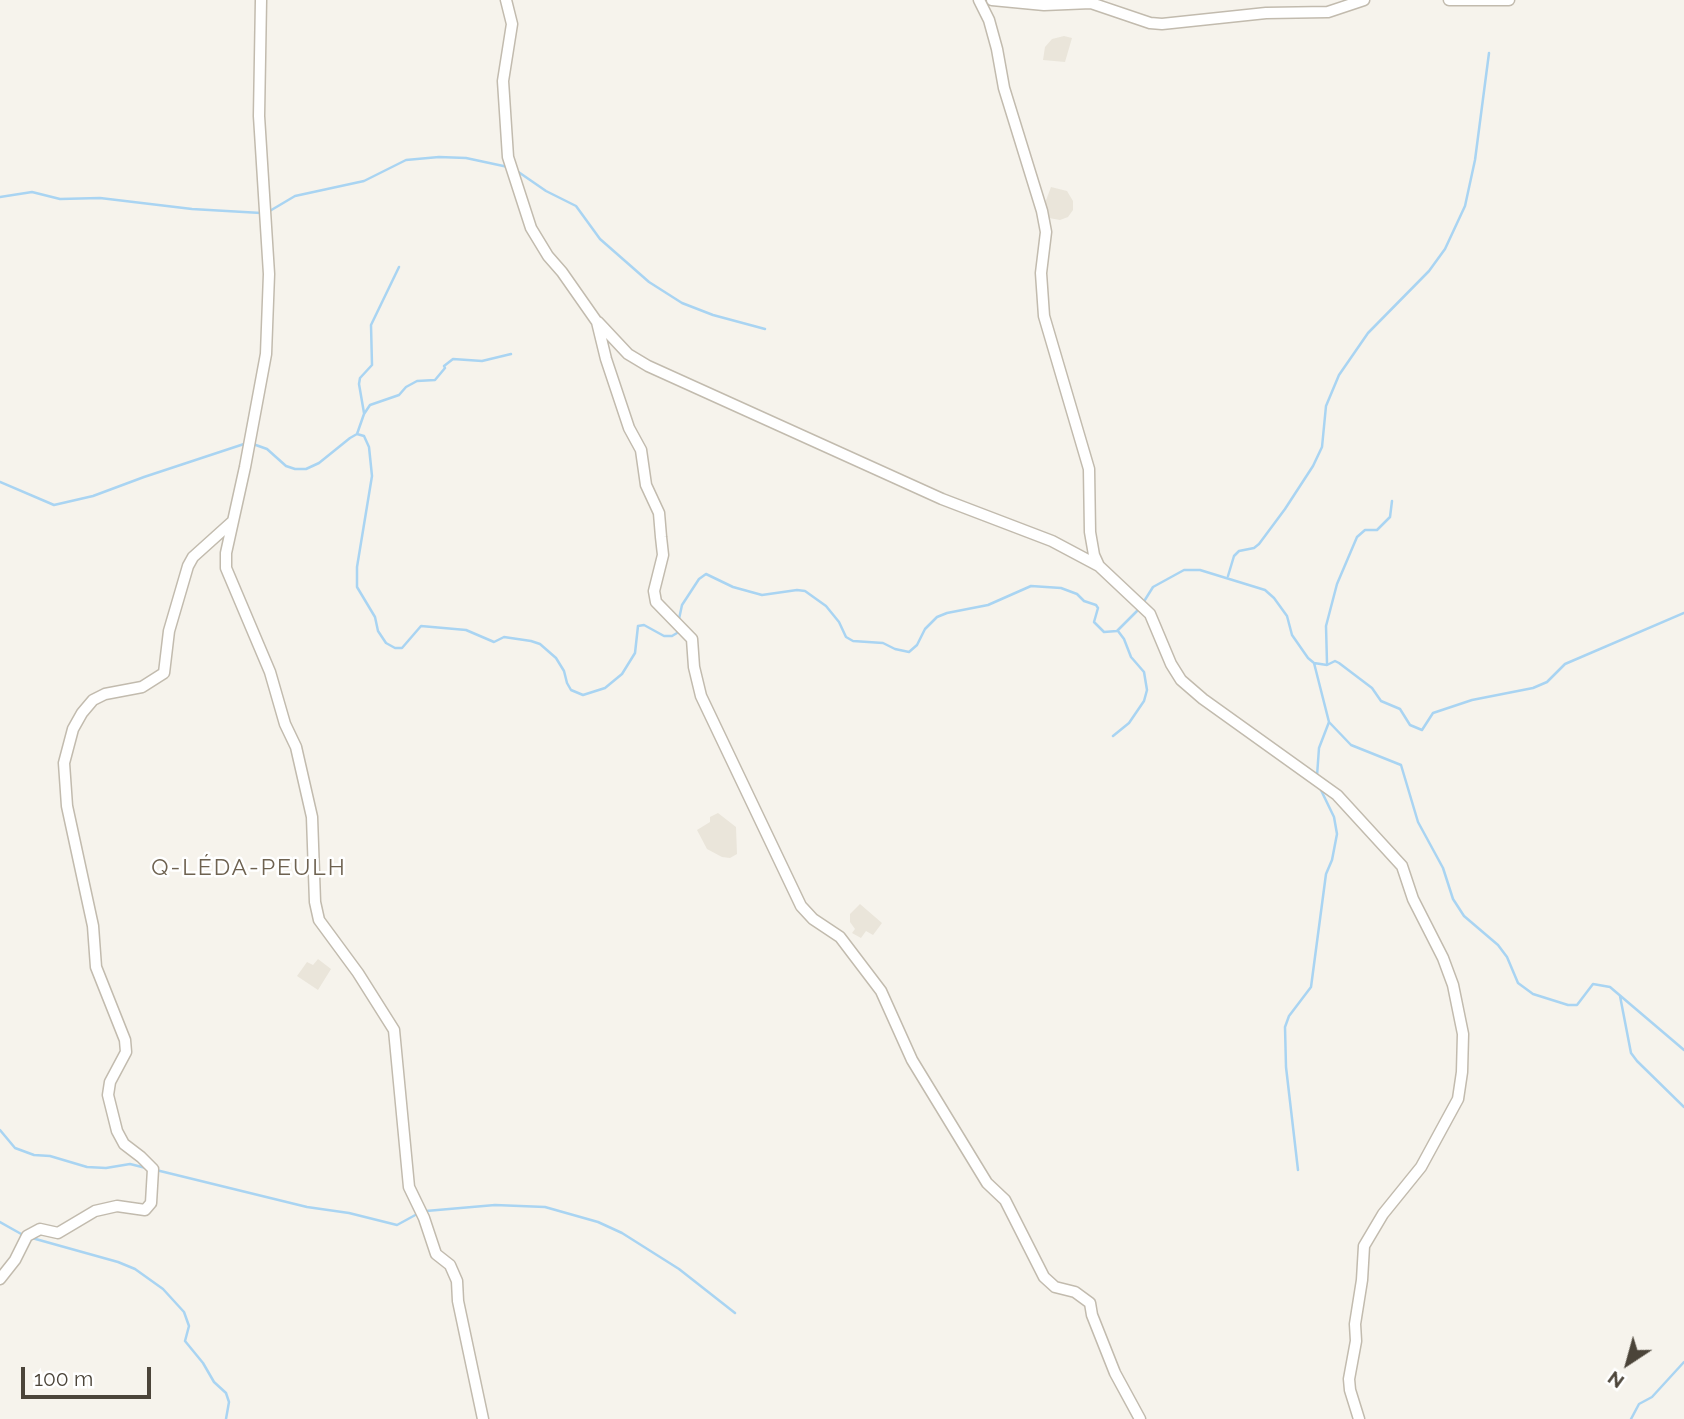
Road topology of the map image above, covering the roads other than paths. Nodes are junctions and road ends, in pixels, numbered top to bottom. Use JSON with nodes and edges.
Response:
{"nodes":[{"id":1,"x":261,"y":0,"type":"edge"},
{"id":2,"x":506,"y":0,"type":"edge"},
{"id":3,"x":979,"y":0,"type":"edge"},
{"id":4,"x":992,"y":0,"type":"edge"},
{"id":5,"x":1364,"y":0,"type":"edge"},
{"id":6,"x":1449,"y":0,"type":"edge"},
{"id":7,"x":1510,"y":0,"type":"edge"},
{"id":8,"x":597,"y":322,"type":"junction"},
{"id":9,"x":233,"y":521,"type":"junction"},
{"id":10,"x":1099,"y":566,"type":"junction"},
{"id":11,"x":0,"y":1279,"type":"edge"},
{"id":12,"x":483,"y":1419,"type":"edge"},
{"id":13,"x":1140,"y":1419,"type":"edge"},
{"id":14,"x":1359,"y":1419,"type":"edge"}],
"edges":[{"from":1,"to":9,"type":"street"},
{"from":2,"to":8,"type":"street"},
{"from":3,"to":10,"type":"street"},
{"from":4,"to":5,"type":"street"},
{"from":6,"to":7,"type":"street"},
{"from":8,"to":10,"type":"street"},
{"from":8,"to":13,"type":"street"},
{"from":9,"to":11,"type":"street"},
{"from":9,"to":12,"type":"street"},
{"from":10,"to":14,"type":"street"}]}
